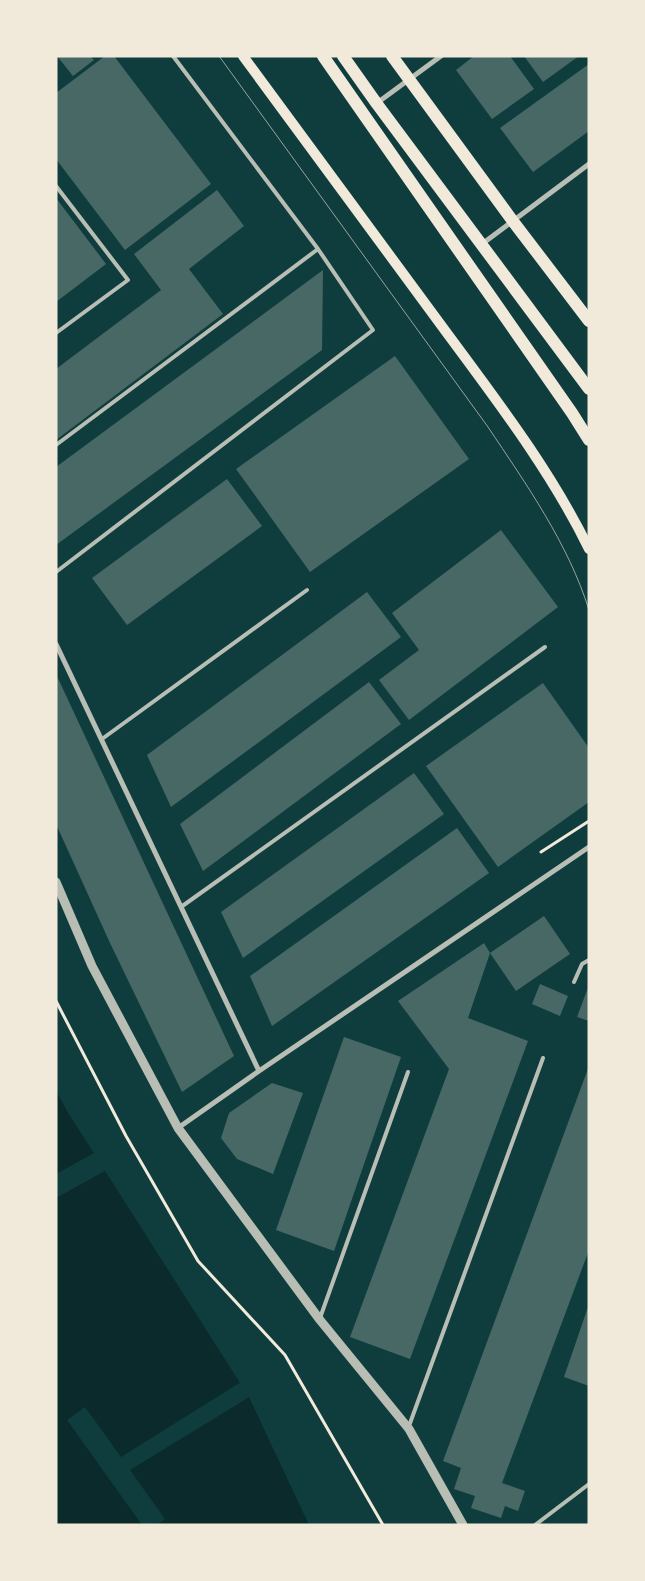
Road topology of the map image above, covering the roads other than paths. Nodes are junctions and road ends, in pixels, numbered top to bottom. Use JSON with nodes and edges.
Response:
{"nodes":[{"id":1,"x":173,"y":56,"type":"edge"},
{"id":2,"x":243,"y":56,"type":"edge"},
{"id":3,"x":323,"y":56,"type":"edge"},
{"id":4,"x":343,"y":56,"type":"edge"},
{"id":5,"x":392,"y":56,"type":"edge"},
{"id":6,"x":441,"y":56,"type":"edge"},
{"id":7,"x":408,"y":80,"type":"junction"},
{"id":8,"x":377,"y":104,"type":"junction"},
{"id":9,"x":589,"y":164,"type":"edge"},
{"id":10,"x":56,"y":186,"type":"edge"},
{"id":11,"x":512,"y":220,"type":"junction"},
{"id":12,"x":482,"y":244,"type":"junction"},
{"id":13,"x":318,"y":249,"type":"junction"},
{"id":14,"x":589,"y":321,"type":"edge"},
{"id":15,"x":56,"y":333,"type":"edge"},
{"id":16,"x":587,"y":383,"type":"edge"},
{"id":17,"x":589,"y":440,"type":"edge"},
{"id":18,"x":56,"y":445,"type":"edge"},
{"id":19,"x":589,"y":549,"type":"edge"},
{"id":20,"x":56,"y":572,"type":"edge"},
{"id":21,"x":307,"y":590,"type":"dead end"},
{"id":22,"x":56,"y":644,"type":"edge"},
{"id":23,"x":545,"y":647,"type":"dead end"},
{"id":24,"x":102,"y":739,"type":"junction"},
{"id":25,"x":589,"y":847,"type":"edge"},
{"id":26,"x":56,"y":882,"type":"edge"},
{"id":27,"x":181,"y":907,"type":"junction"},
{"id":28,"x":589,"y":960,"type":"edge"},
{"id":29,"x":574,"y":982,"type":"dead end"},
{"id":30,"x":543,"y":1058,"type":"dead end"},
{"id":31,"x":259,"y":1071,"type":"junction"},
{"id":32,"x":408,"y":1072,"type":"dead end"},
{"id":33,"x":178,"y":1128,"type":"junction"},
{"id":34,"x":320,"y":1320,"type":"junction"},
{"id":35,"x":409,"y":1428,"type":"junction"},
{"id":36,"x":589,"y":1484,"type":"edge"},
{"id":37,"x":463,"y":1525,"type":"edge"},
{"id":38,"x":535,"y":1525,"type":"edge"}],
"edges":[{"from":1,"to":13,"type":"lane"},
{"from":2,"to":19,"type":"main road"},
{"from":3,"to":17,"type":"main road"},
{"from":4,"to":8,"type":"main road"},
{"from":5,"to":7,"type":"main road"},
{"from":6,"to":7,"type":"street"},
{"from":7,"to":8,"type":"street"},
{"from":7,"to":11,"type":"main road"},
{"from":8,"to":12,"type":"main road"},
{"from":9,"to":11,"type":"street"},
{"from":10,"to":15,"type":"lane"},
{"from":11,"to":12,"type":"street"},
{"from":11,"to":14,"type":"main road"},
{"from":12,"to":16,"type":"main road"},
{"from":13,"to":18,"type":"lane"},
{"from":13,"to":20,"type":"lane"},
{"from":21,"to":24,"type":"lane"},
{"from":22,"to":24,"type":"street"},
{"from":23,"to":27,"type":"lane"},
{"from":24,"to":27,"type":"street"},
{"from":25,"to":31,"type":"street"},
{"from":26,"to":33,"type":"street"},
{"from":27,"to":31,"type":"street"},
{"from":28,"to":29,"type":"lane"},
{"from":30,"to":35,"type":"lane"},
{"from":31,"to":33,"type":"street"},
{"from":32,"to":34,"type":"lane"},
{"from":33,"to":34,"type":"street"},
{"from":34,"to":35,"type":"street"},
{"from":35,"to":37,"type":"street"},
{"from":36,"to":38,"type":"lane"}]}
